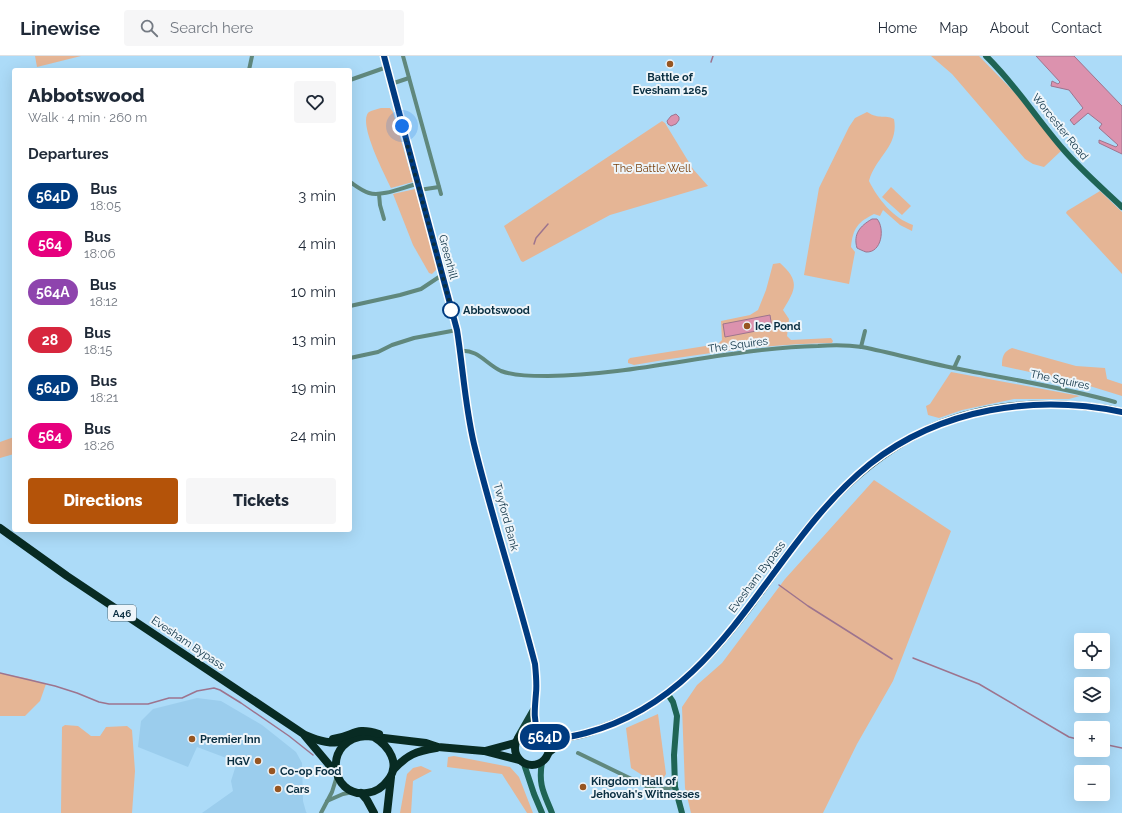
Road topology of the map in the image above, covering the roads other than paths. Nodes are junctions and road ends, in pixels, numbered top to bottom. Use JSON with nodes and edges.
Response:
{"nodes":[{"id":1,"x":252,"y":56,"type":"edge"},
{"id":2,"x":384,"y":56,"type":"edge"},
{"id":3,"x":403,"y":56,"type":"edge"},
{"id":4,"x":986,"y":56,"type":"edge"},
{"id":5,"x":387,"y":67,"type":"junction"},
{"id":6,"x":249,"y":68,"type":"edge"},
{"id":7,"x":409,"y":78,"type":"junction"},
{"id":8,"x":352,"y":79,"type":"edge"},
{"id":9,"x":391,"y":84,"type":"junction"},
{"id":10,"x":352,"y":183,"type":"edge"},
{"id":11,"x":439,"y":186,"type":"junction"},
{"id":12,"x":418,"y":187,"type":"junction"},
{"id":13,"x":379,"y":194,"type":"junction"},
{"id":14,"x":441,"y":194,"type":"dead end"},
{"id":15,"x":1122,"y":207,"type":"edge"},
{"id":16,"x":384,"y":219,"type":"dead end"},
{"id":17,"x":442,"y":275,"type":"junction"},
{"id":18,"x":352,"y":306,"type":"edge"},
{"id":19,"x":457,"y":330,"type":"junction"},
{"id":20,"x":865,"y":331,"type":"dead end"},
{"id":21,"x":861,"y":347,"type":"junction"},
{"id":22,"x":460,"y":351,"type":"junction"},
{"id":23,"x":959,"y":357,"type":"dead end"},
{"id":24,"x":352,"y":358,"type":"edge"},
{"id":25,"x":954,"y":368,"type":"junction"},
{"id":26,"x":1115,"y":402,"type":"dead end"},
{"id":27,"x":1122,"y":412,"type":"edge"},
{"id":28,"x":0,"y":528,"type":"edge"},
{"id":29,"x":667,"y":693,"type":"junction"},
{"id":30,"x":534,"y":709,"type":"junction"},
{"id":31,"x":293,"y":727,"type":"junction"},
{"id":32,"x":541,"y":734,"type":"junction"},
{"id":33,"x":304,"y":735,"type":"junction"},
{"id":34,"x":374,"y":737,"type":"junction"},
{"id":35,"x":568,"y":737,"type":"junction"},
{"id":36,"x":392,"y":739,"type":"junction"},
{"id":37,"x":517,"y":740,"type":"junction"},
{"id":38,"x":347,"y":741,"type":"junction"},
{"id":39,"x":438,"y":747,"type":"junction"},
{"id":40,"x":484,"y":751,"type":"junction"},
{"id":41,"x":549,"y":752,"type":"junction"},
{"id":42,"x":578,"y":753,"type":"dead end"},
{"id":43,"x":521,"y":762,"type":"junction"},
{"id":44,"x":542,"y":762,"type":"junction"},
{"id":45,"x":392,"y":773,"type":"junction"},
{"id":46,"x":337,"y":774,"type":"junction"},
{"id":47,"x":675,"y":787,"type":"junction"},
{"id":48,"x":358,"y":793,"type":"junction"},
{"id":49,"x":327,"y":801,"type":"junction"},
{"id":50,"x":321,"y":813,"type":"edge"},
{"id":51,"x":374,"y":813,"type":"edge"},
{"id":52,"x":387,"y":813,"type":"edge"},
{"id":53,"x":542,"y":813,"type":"edge"},
{"id":54,"x":552,"y":813,"type":"edge"},
{"id":55,"x":682,"y":813,"type":"edge"}],
"edges":[{"from":1,"to":6,"type":"street"},
{"from":2,"to":5,"type":"main road","name":"Greenhill"},
{"from":3,"to":7,"type":"street"},
{"from":4,"to":15,"type":"main road","name":"Worcester Road"},
{"from":5,"to":8,"type":"street"},
{"from":5,"to":9,"type":"main road","name":"Greenhill"},
{"from":7,"to":9,"type":"street"},
{"from":7,"to":11,"type":"street"},
{"from":9,"to":12,"type":"main road","name":"Greenhill"},
{"from":10,"to":13,"type":"street"},
{"from":11,"to":12,"type":"street"},
{"from":11,"to":14,"type":"street"},
{"from":12,"to":13,"type":"street"},
{"from":12,"to":17,"type":"main road","name":"Greenhill"},
{"from":13,"to":16,"type":"street"},
{"from":17,"to":18,"type":"street"},
{"from":17,"to":19,"type":"main road","name":"Greenhill"},
{"from":19,"to":22,"type":"main road","name":"Twyford Bank"},
{"from":19,"to":24,"type":"street"},
{"from":20,"to":21,"type":"street"},
{"from":21,"to":22,"type":"street","name":"The Squires"},
{"from":21,"to":25,"type":"street","name":"The Squires"},
{"from":22,"to":30,"type":"main road","name":"Twyford Bank"},
{"from":23,"to":25,"type":"street"},
{"from":25,"to":26,"type":"street","name":"The Squires"},
{"from":27,"to":29,"type":"highway","name":"Evesham Bypass"},
{"from":28,"to":31,"type":"highway","name":"Evesham Bypass","number":"A46"},
{"from":29,"to":35,"type":"highway","name":"Evesham Bypass"},
{"from":29,"to":47,"type":"main road"},
{"from":30,"to":32,"type":"main road","name":"Twyford Bank"},
{"from":30,"to":37,"type":"main road","name":"Twyford Bank"},
{"from":31,"to":33,"type":"highway","name":"Evesham Bypass","number":"A46"},
{"from":31,"to":36,"type":"highway"},
{"from":32,"to":35,"type":"highway","name":"Evesham Bypass"},
{"from":32,"to":37,"type":"highway"},
{"from":32,"to":41,"type":"highway"},
{"from":33,"to":38,"type":"highway","name":"Evesham Bypass","number":"A46"},
{"from":33,"to":46,"type":"highway","name":"Evesham Bypass","number":"A46"},
{"from":34,"to":36,"type":"highway"},
{"from":34,"to":38,"type":"highway"},
{"from":34,"to":45,"type":"highway"},
{"from":35,"to":41,"type":"highway","name":"Evesham Bypass"},
{"from":36,"to":39,"type":"highway"},
{"from":37,"to":40,"type":"highway"},
{"from":37,"to":43,"type":"highway"},
{"from":38,"to":46,"type":"highway"},
{"from":39,"to":40,"type":"highway"},
{"from":39,"to":45,"type":"highway"},
{"from":40,"to":43,"type":"highway"},
{"from":41,"to":44,"type":"highway"},
{"from":42,"to":47,"type":"street"},
{"from":43,"to":44,"type":"highway"},
{"from":43,"to":53,"type":"main road"},
{"from":44,"to":54,"type":"main road"},
{"from":45,"to":48,"type":"highway"},
{"from":45,"to":52,"type":"highway"},
{"from":46,"to":48,"type":"highway"},
{"from":46,"to":49,"type":"street"},
{"from":47,"to":55,"type":"main road"},
{"from":48,"to":49,"type":"street"},
{"from":48,"to":51,"type":"highway"},
{"from":49,"to":50,"type":"street"}]}
